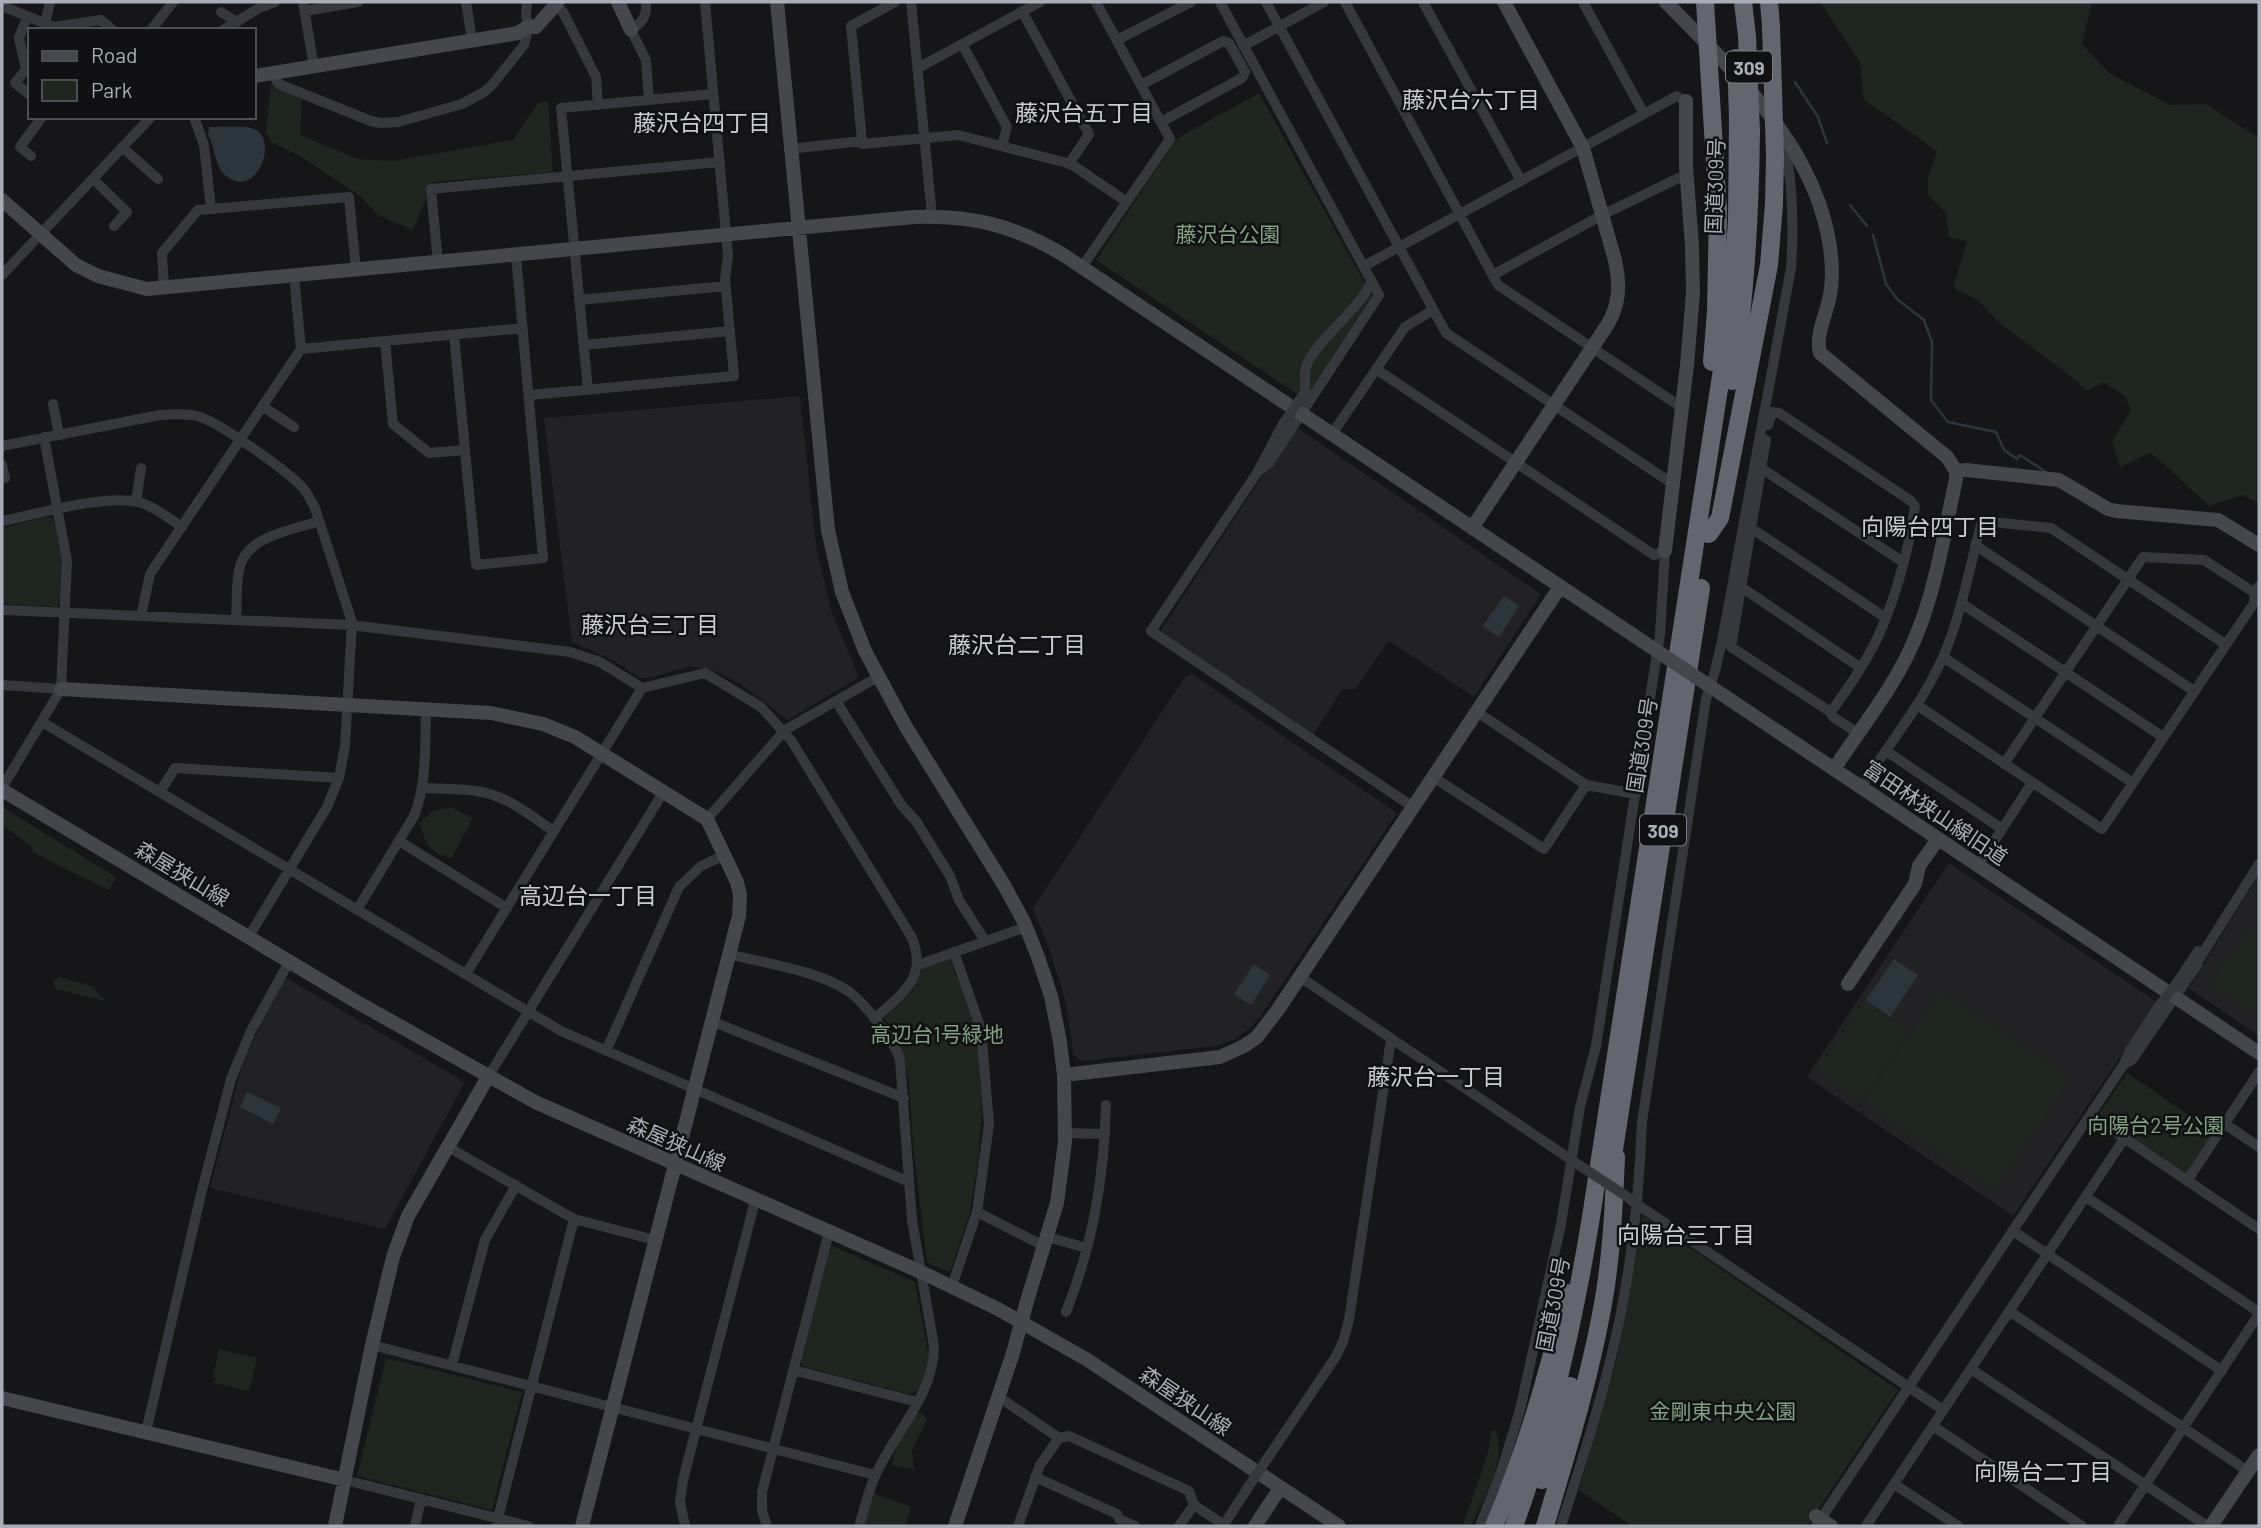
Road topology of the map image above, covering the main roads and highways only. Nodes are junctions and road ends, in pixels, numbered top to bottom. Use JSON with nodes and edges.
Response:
{"nodes":[{"id":1,"x":1705,"y":2,"type":"edge"},
{"id":2,"x":1732,"y":2,"type":"edge"},
{"id":3,"x":1744,"y":2,"type":"edge"},
{"id":4,"x":1769,"y":2,"type":"edge"},
{"id":5,"x":1700,"y":516,"type":"junction"},
{"id":6,"x":1709,"y":534,"type":"junction"},
{"id":7,"x":1613,"y":1079,"type":"junction"},
{"id":8,"x":1618,"y":1126,"type":"junction"},
{"id":9,"x":1494,"y":1526,"type":"edge"},
{"id":10,"x":1514,"y":1526,"type":"edge"},
{"id":11,"x":1526,"y":1526,"type":"edge"},
{"id":12,"x":1545,"y":1526,"type":"edge"}],
"edges":[{"from":1,"to":5,"type":"highway","number":"309"},
{"from":2,"to":5,"type":"highway","name":"国道309号","number":"309","bridge":true},
{"from":3,"to":6,"type":"highway","name":"国道309号","number":"309","bridge":true},
{"from":4,"to":6,"type":"highway","number":"309"},
{"from":5,"to":7,"type":"highway","name":"国道309号","number":"309"},
{"from":6,"to":8,"type":"highway","name":"国道309号","number":"309"},
{"from":7,"to":9,"type":"highway","number":"309"},
{"from":7,"to":10,"type":"highway","name":"国道309号","number":"309"},
{"from":8,"to":11,"type":"highway","name":"国道309号","number":"309"},
{"from":8,"to":12,"type":"highway","number":"309"}]}
